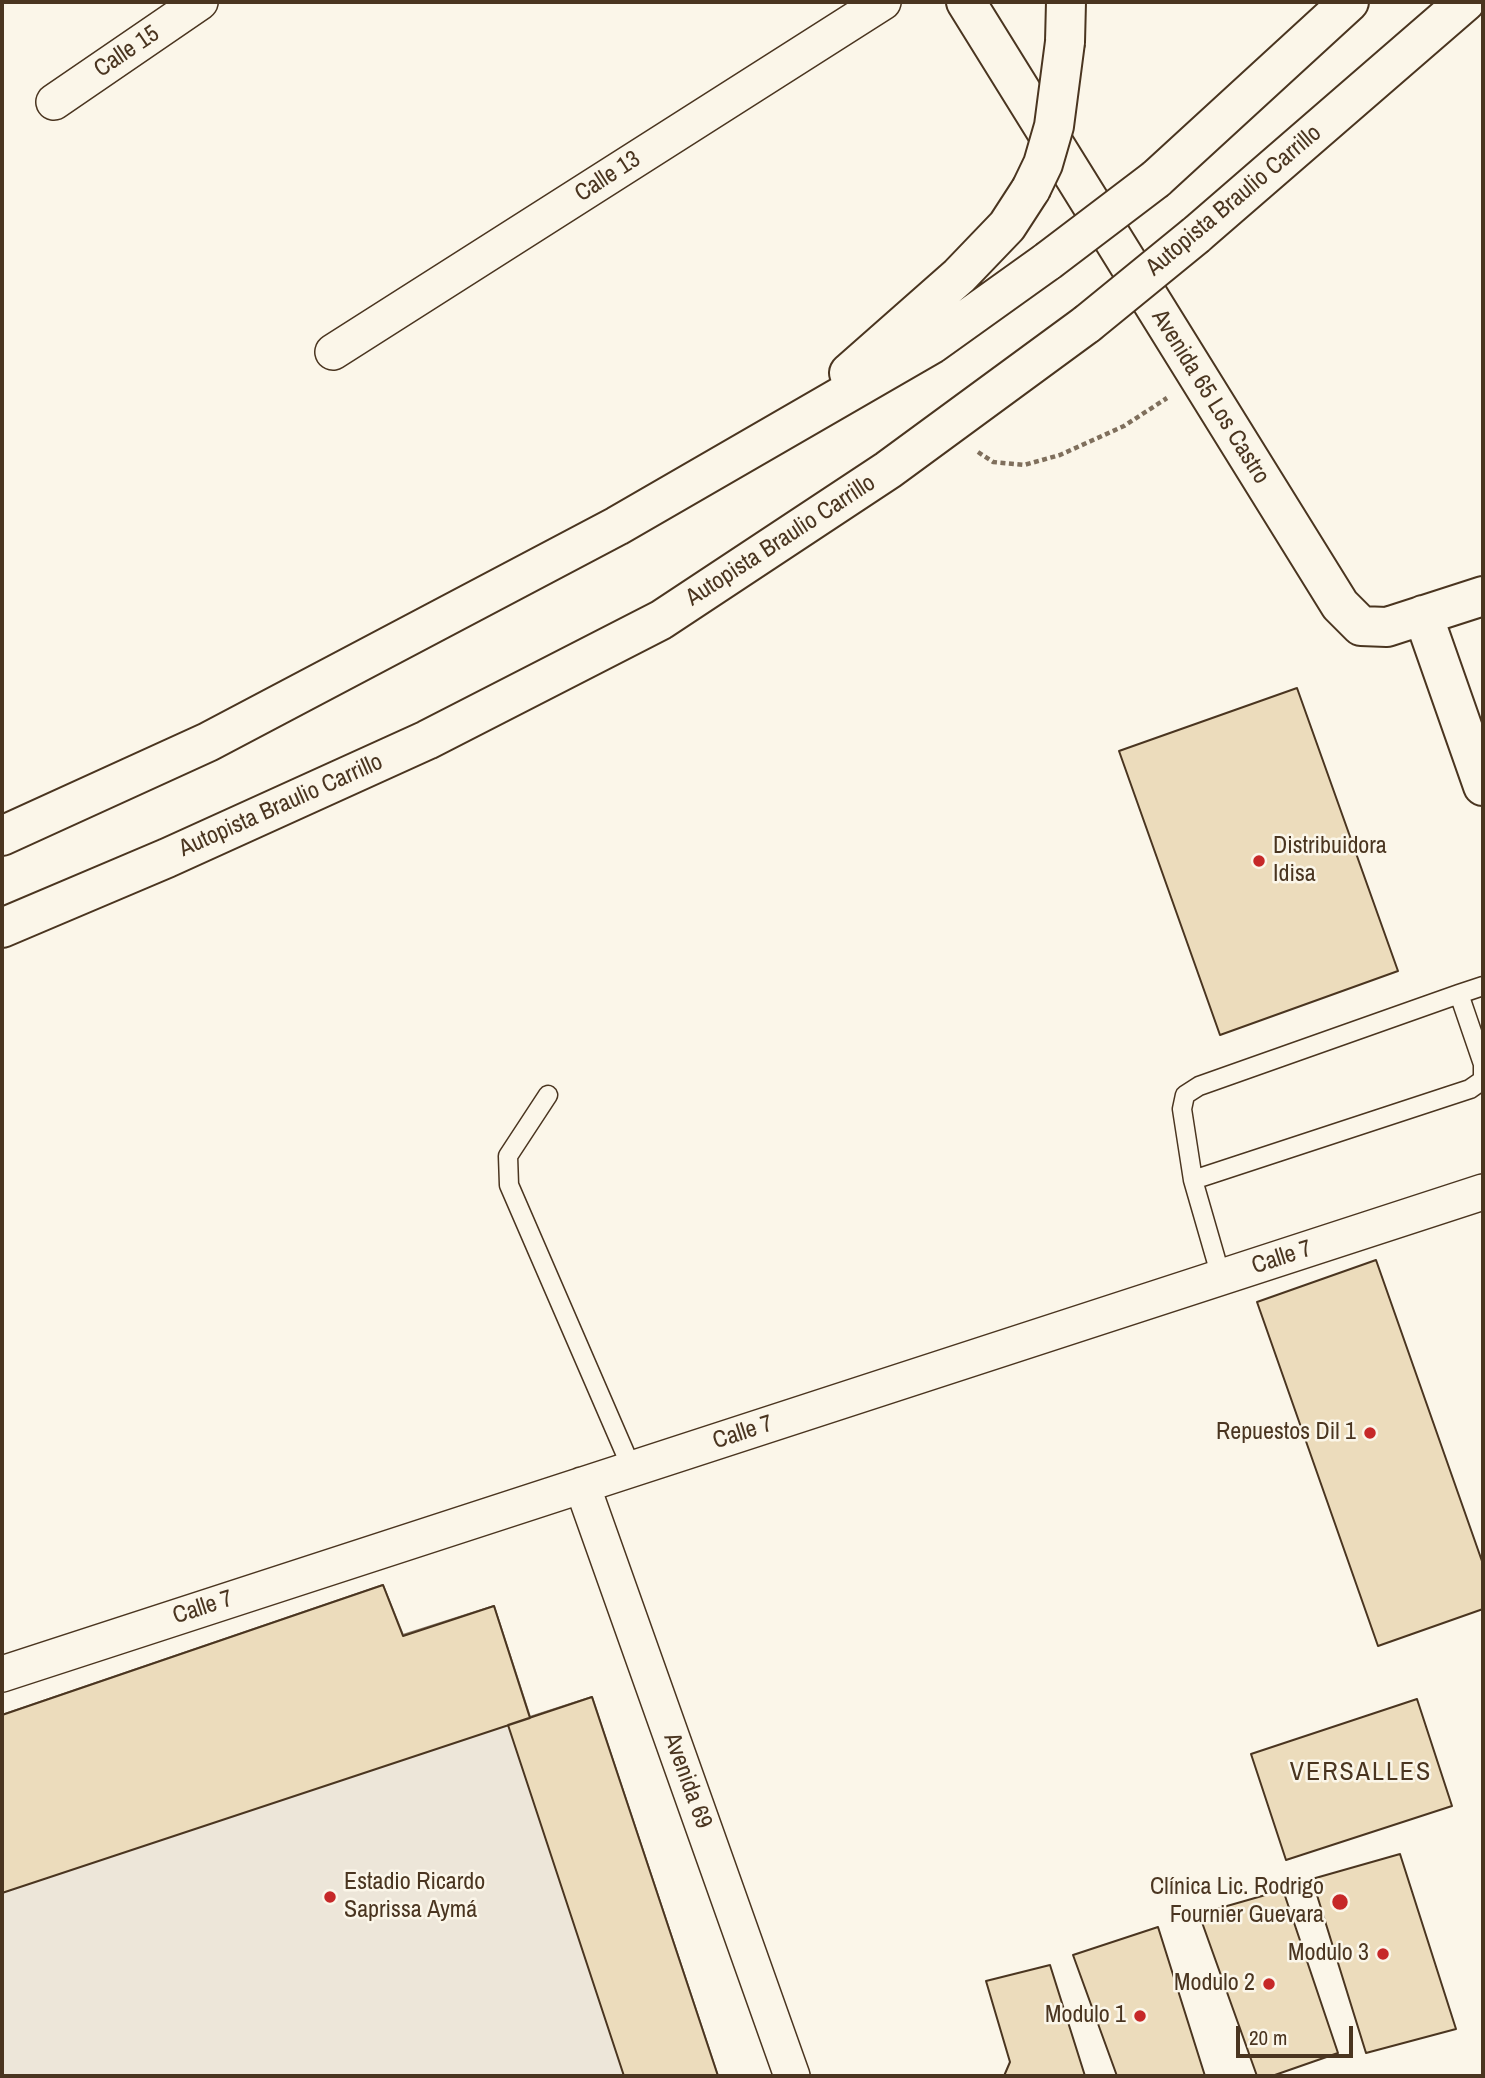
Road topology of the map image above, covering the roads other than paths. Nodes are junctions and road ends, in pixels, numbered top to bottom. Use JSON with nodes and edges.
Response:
{"nodes":[{"id":1,"x":200,"y":2,"type":"edge"},
{"id":2,"x":883,"y":2,"type":"edge"},
{"id":3,"x":966,"y":2,"type":"edge"},
{"id":4,"x":1066,"y":2,"type":"edge"},
{"id":5,"x":1349,"y":2,"type":"edge"},
{"id":6,"x":1465,"y":2,"type":"edge"},
{"id":7,"x":54,"y":102,"type":"dead end"},
{"id":8,"x":333,"y":352,"type":"dead end"},
{"id":9,"x":784,"y":430,"type":"junction"},
{"id":10,"x":1483,"y":596,"type":"edge"},
{"id":11,"x":1423,"y":615,"type":"junction"},
{"id":12,"x":1483,"y":786,"type":"edge"},
{"id":13,"x":2,"y":836,"type":"edge"},
{"id":14,"x":2,"y":928,"type":"edge"},
{"id":15,"x":1483,"y":986,"type":"edge"},
{"id":16,"x":1459,"y":994,"type":"junction"},
{"id":17,"x":548,"y":1095,"type":"dead end"},
{"id":18,"x":1193,"y":1180,"type":"junction"},
{"id":19,"x":1483,"y":1192,"type":"edge"},
{"id":20,"x":1222,"y":1277,"type":"junction"},
{"id":21,"x":632,"y":1469,"type":"junction"},
{"id":22,"x":582,"y":1485,"type":"junction"},
{"id":23,"x":2,"y":1674,"type":"edge"},
{"id":24,"x":792,"y":2076,"type":"edge"}],
"edges":[{"from":1,"to":7,"type":"street","name":"Calle 15"},
{"from":2,"to":8,"type":"street","name":"Calle 13"},
{"from":3,"to":11,"type":"main road","name":"Avenida 65 Los Castro"},
{"from":4,"to":9,"type":"main road","bridge":true},
{"from":5,"to":9,"type":"main road","bridge":true},
{"from":6,"to":14,"type":"main road","name":"Autopista Braulio Carrillo","bridge":true},
{"from":9,"to":13,"type":"main road"},
{"from":10,"to":11,"type":"main road"},
{"from":11,"to":12,"type":"main road"},
{"from":15,"to":16,"type":"lane"},
{"from":16,"to":18,"type":"lane"},
{"from":16,"to":18,"type":"lane"},
{"from":17,"to":21,"type":"lane"},
{"from":18,"to":20,"type":"lane"},
{"from":19,"to":20,"type":"street","name":"Calle 7"},
{"from":20,"to":21,"type":"street","name":"Calle 7"},
{"from":21,"to":22,"type":"street","name":"Calle 7"},
{"from":22,"to":23,"type":"street","name":"Calle 7"},
{"from":22,"to":24,"type":"street","name":"Avenida 69"}]}
